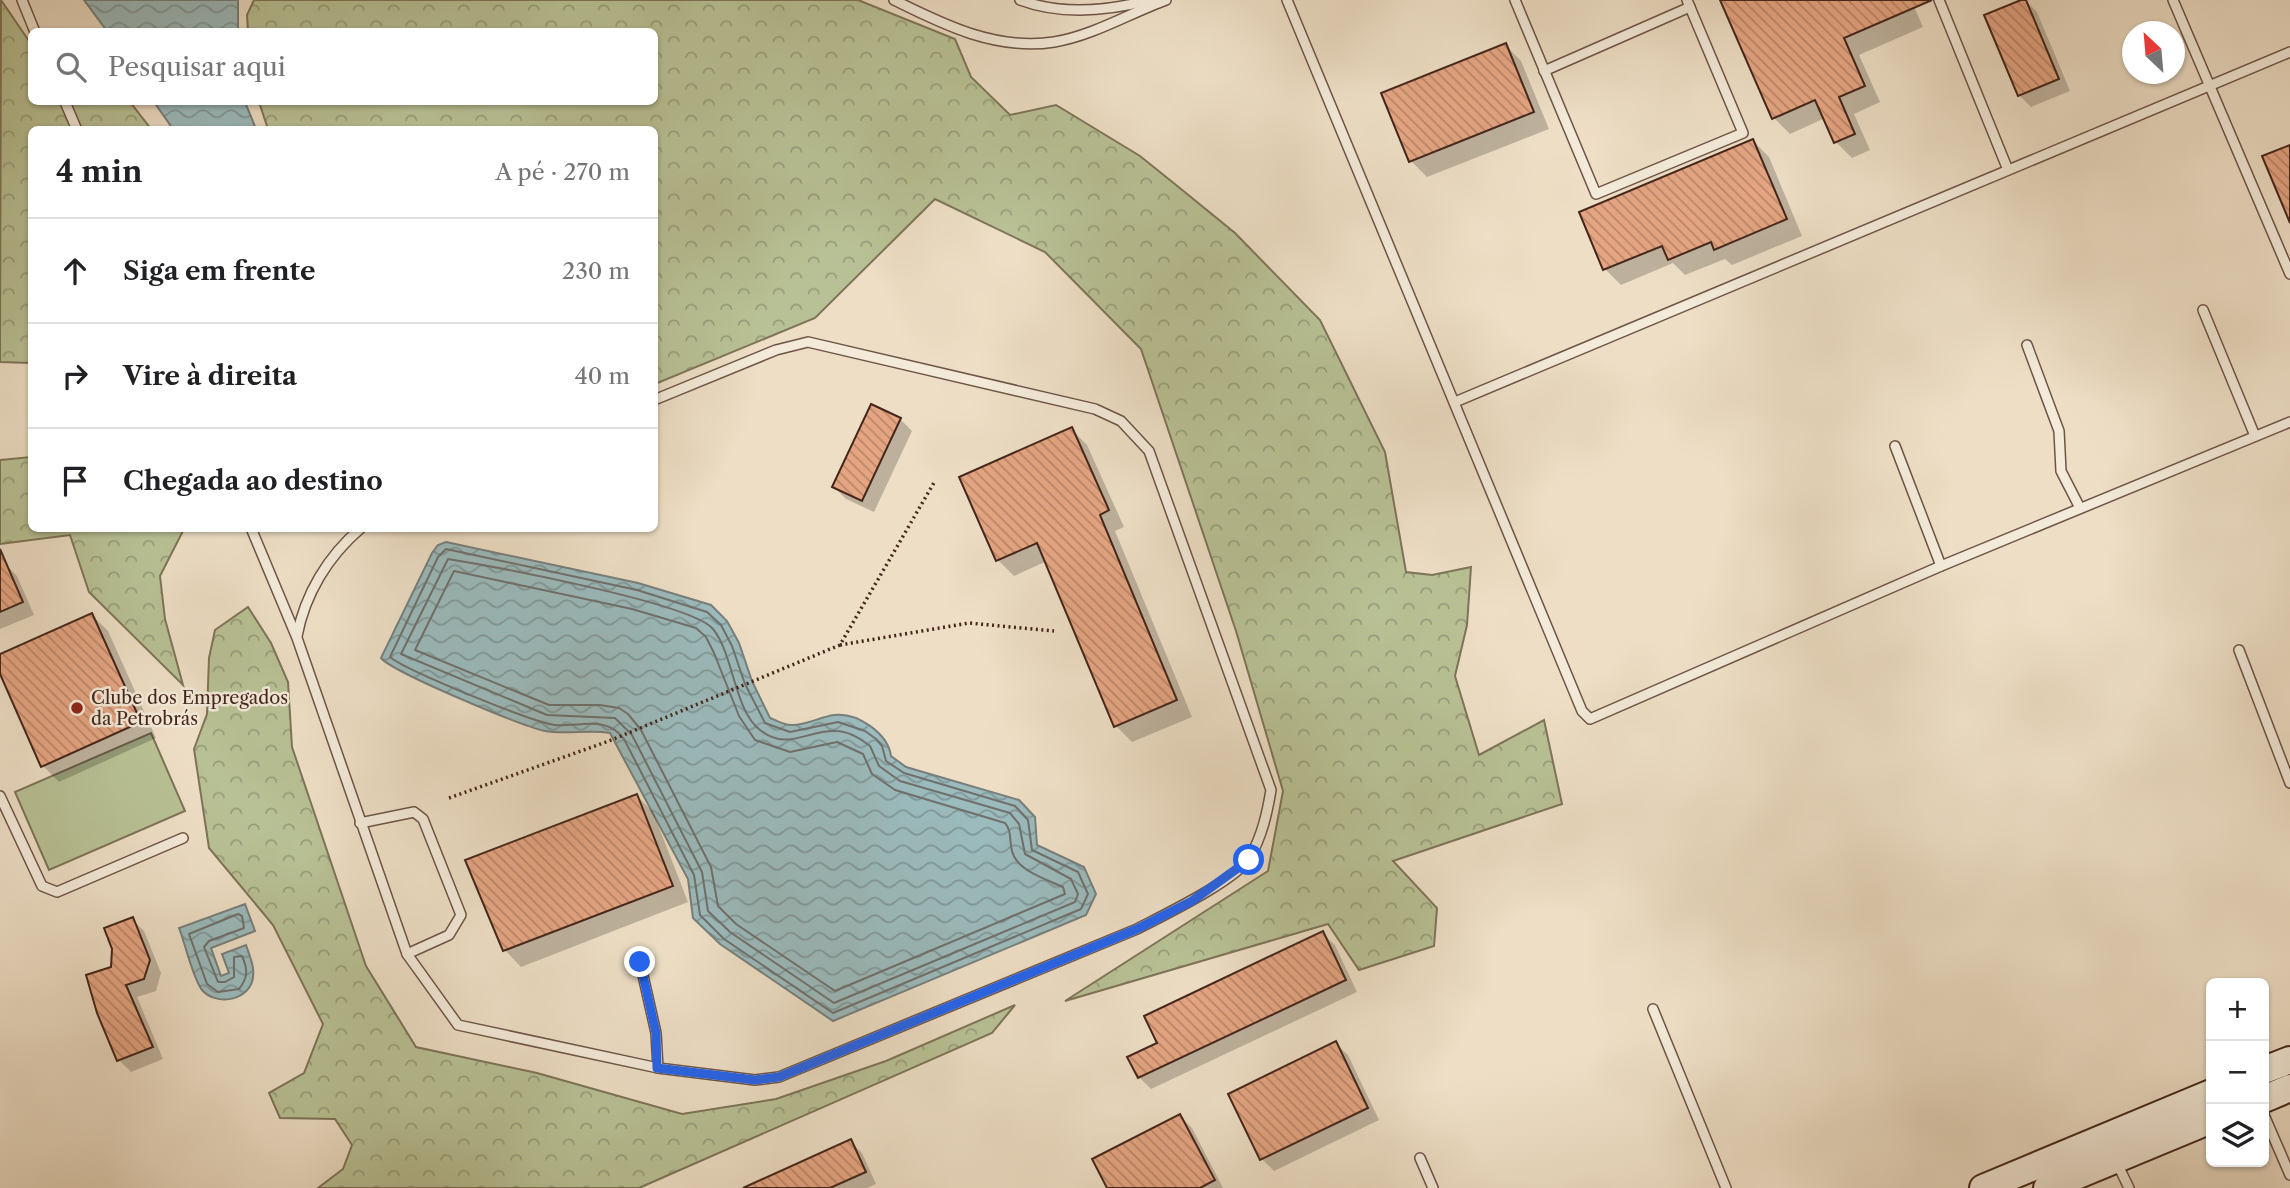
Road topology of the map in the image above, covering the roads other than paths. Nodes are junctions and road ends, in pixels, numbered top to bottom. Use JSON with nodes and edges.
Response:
{"nodes":[{"id":1,"x":22,"y":0,"type":"edge"},
{"id":2,"x":894,"y":0,"type":"edge"},
{"id":3,"x":1020,"y":0,"type":"edge"},
{"id":4,"x":1150,"y":0,"type":"edge"},
{"id":5,"x":1166,"y":0,"type":"edge"},
{"id":6,"x":1287,"y":0,"type":"edge"},
{"id":7,"x":1515,"y":0,"type":"edge"},
{"id":8,"x":1939,"y":0,"type":"edge"},
{"id":9,"x":2174,"y":0,"type":"edge"},
{"id":10,"x":905,"y":3,"type":"edge"},
{"id":11,"x":1689,"y":4,"type":"edge"},
{"id":12,"x":33,"y":28,"type":"edge"},
{"id":13,"x":2290,"y":52,"type":"edge"},
{"id":14,"x":1545,"y":71,"type":"junction"},
{"id":15,"x":2209,"y":86,"type":"junction"},
{"id":16,"x":66,"y":105,"type":"edge"},
{"id":17,"x":75,"y":126,"type":"edge"},
{"id":18,"x":2008,"y":170,"type":"junction"},
{"id":19,"x":2290,"y":274,"type":"edge"},
{"id":20,"x":2203,"y":310,"type":"dead end"},
{"id":21,"x":2027,"y":345,"type":"dead end"},
{"id":22,"x":658,"y":398,"type":"edge"},
{"id":23,"x":1455,"y":402,"type":"junction"},
{"id":24,"x":2290,"y":422,"type":"edge"},
{"id":25,"x":2255,"y":436,"type":"junction"},
{"id":26,"x":1895,"y":446,"type":"dead end"},
{"id":27,"x":2080,"y":509,"type":"junction"},
{"id":28,"x":253,"y":532,"type":"edge"},
{"id":29,"x":356,"y":532,"type":"edge"},
{"id":30,"x":1941,"y":566,"type":"junction"},
{"id":31,"x":297,"y":638,"type":"junction"},
{"id":32,"x":2239,"y":650,"type":"dead end"},
{"id":33,"x":2290,"y":783,"type":"edge"},
{"id":34,"x":0,"y":796,"type":"edge"},
{"id":35,"x":360,"y":822,"type":"junction"},
{"id":36,"x":183,"y":838,"type":"dead end"},
{"id":37,"x":407,"y":954,"type":"junction"},
{"id":38,"x":640,"y":962,"type":"dead end"},
{"id":39,"x":1653,"y":1009,"type":"dead end"},
{"id":40,"x":2290,"y":1060,"type":"edge"},
{"id":41,"x":657,"y":1068,"type":"junction"},
{"id":42,"x":2269,"y":1068,"type":"edge"},
{"id":43,"x":2290,"y":1088,"type":"edge"},
{"id":44,"x":2206,"y":1096,"type":"edge"},
{"id":45,"x":2269,"y":1097,"type":"edge"},
{"id":46,"x":2206,"y":1121,"type":"edge"},
{"id":47,"x":2269,"y":1127,"type":"edge"},
{"id":48,"x":2110,"y":1149,"type":"junction"},
{"id":49,"x":1420,"y":1158,"type":"dead end"},
{"id":50,"x":2074,"y":1173,"type":"edge"},
{"id":51,"x":2290,"y":1175,"type":"edge"},
{"id":52,"x":1433,"y":1188,"type":"edge"},
{"id":53,"x":1726,"y":1188,"type":"edge"},
{"id":54,"x":1983,"y":1188,"type":"edge"},
{"id":55,"x":2047,"y":1188,"type":"edge"},
{"id":56,"x":2129,"y":1188,"type":"edge"}],
"edges":[{"from":1,"to":12,"type":"lane"},
{"from":2,"to":10,"type":"lane"},
{"from":3,"to":4,"type":"lane"},
{"from":5,"to":10,"type":"lane"},
{"from":6,"to":23,"type":"lane"},
{"from":7,"to":14,"type":"lane"},
{"from":8,"to":18,"type":"lane"},
{"from":9,"to":15,"type":"lane"},
{"from":11,"to":14,"type":"lane"},
{"from":11,"to":14,"type":"lane"},
{"from":13,"to":15,"type":"lane"},
{"from":15,"to":18,"type":"lane"},
{"from":15,"to":19,"type":"lane"},
{"from":16,"to":17,"type":"lane"},
{"from":18,"to":23,"type":"lane"},
{"from":20,"to":25,"type":"lane"},
{"from":21,"to":27,"type":"lane"},
{"from":22,"to":41,"type":"lane"},
{"from":23,"to":30,"type":"lane"},
{"from":24,"to":25,"type":"lane"},
{"from":25,"to":27,"type":"lane"},
{"from":26,"to":30,"type":"lane"},
{"from":27,"to":30,"type":"lane"},
{"from":28,"to":31,"type":"lane"},
{"from":29,"to":31,"type":"lane"},
{"from":31,"to":35,"type":"lane"},
{"from":32,"to":33,"type":"lane"},
{"from":34,"to":36,"type":"lane"},
{"from":35,"to":37,"type":"lane"},
{"from":35,"to":37,"type":"lane"},
{"from":37,"to":41,"type":"lane"},
{"from":38,"to":41,"type":"lane"},
{"from":39,"to":53,"type":"lane"},
{"from":40,"to":42,"type":"main road"},
{"from":43,"to":45,"type":"main road"},
{"from":44,"to":48,"type":"main road"},
{"from":46,"to":48,"type":"main road"},
{"from":47,"to":51,"type":"lane"},
{"from":48,"to":50,"type":"main road"},
{"from":48,"to":56,"type":"lane"},
{"from":49,"to":52,"type":"lane"},
{"from":50,"to":54,"type":"main road"},
{"from":50,"to":55,"type":"main road"}]}
